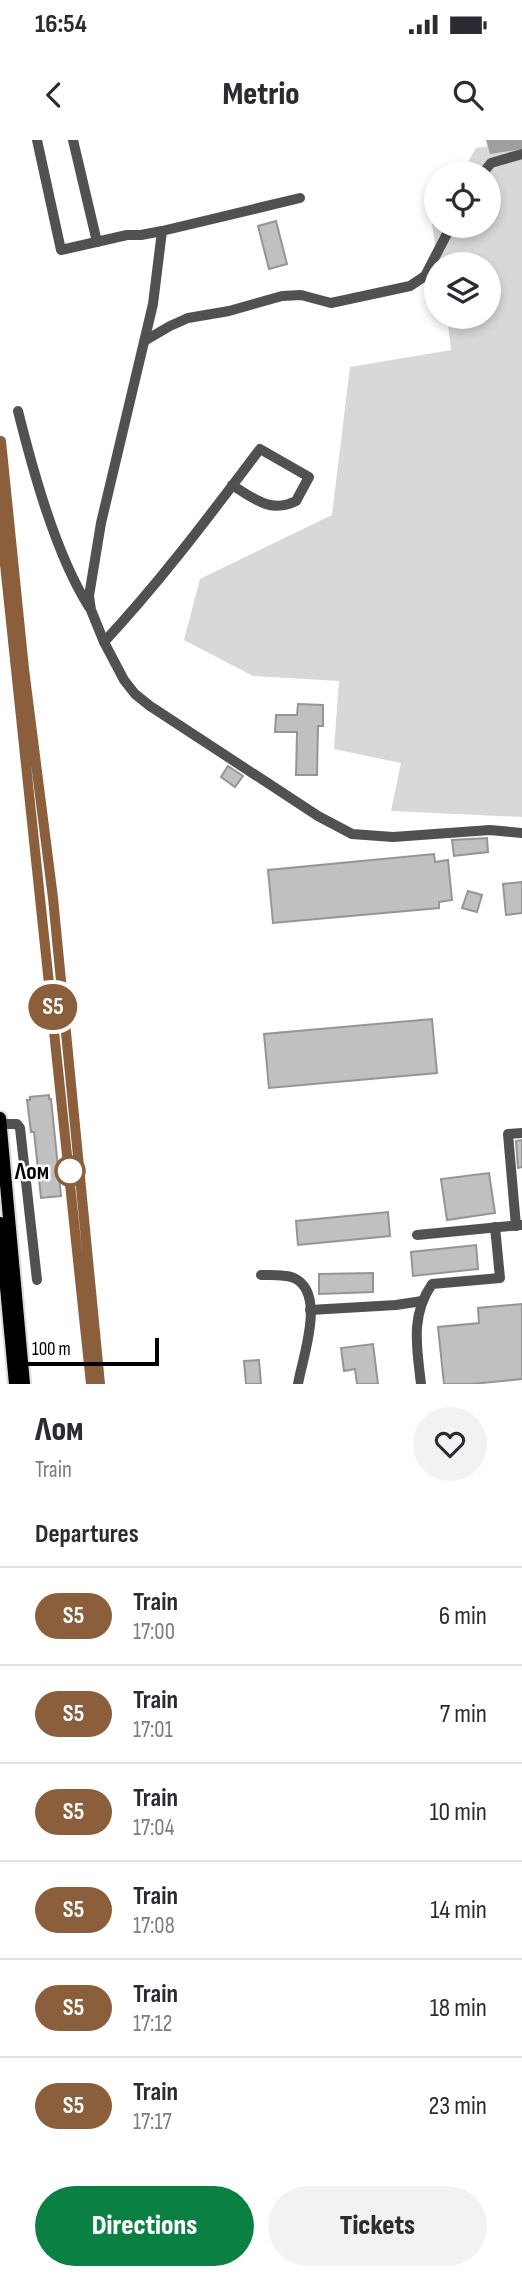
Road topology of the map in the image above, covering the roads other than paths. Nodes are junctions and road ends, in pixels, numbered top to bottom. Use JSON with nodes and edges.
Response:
{"nodes":[{"id":1,"x":37,"y":140,"type":"edge"},
{"id":2,"x":73,"y":140,"type":"edge"},
{"id":3,"x":522,"y":154,"type":"edge"},
{"id":4,"x":498,"y":161,"type":"edge"},
{"id":5,"x":300,"y":198,"type":"dead end"},
{"id":6,"x":162,"y":231,"type":"junction"},
{"id":7,"x":445,"y":238,"type":"edge"},
{"id":8,"x":97,"y":242,"type":"junction"},
{"id":9,"x":146,"y":340,"type":"junction"},
{"id":10,"x":18,"y":411,"type":"dead end"},
{"id":11,"x":232,"y":485,"type":"junction"},
{"id":12,"x":91,"y":610,"type":"junction"},
{"id":13,"x":104,"y":642,"type":"junction"},
{"id":14,"x":522,"y":833,"type":"edge"},
{"id":15,"x":0,"y":1118,"type":"edge"},
{"id":16,"x":1,"y":1124,"type":"edge"},
{"id":17,"x":522,"y":1133,"type":"edge"},
{"id":18,"x":519,"y":1225,"type":"edge"},
{"id":19,"x":495,"y":1227,"type":"junction"},
{"id":20,"x":3,"y":1233,"type":"edge"},
{"id":21,"x":417,"y":1235,"type":"dead end"},
{"id":22,"x":261,"y":1275,"type":"dead end"},
{"id":23,"x":37,"y":1280,"type":"dead end"},
{"id":24,"x":3,"y":1293,"type":"edge"},
{"id":25,"x":422,"y":1300,"type":"junction"},
{"id":26,"x":310,"y":1310,"type":"junction"},
{"id":27,"x":15,"y":1384,"type":"edge"},
{"id":28,"x":24,"y":1384,"type":"edge"},
{"id":29,"x":298,"y":1384,"type":"edge"},
{"id":30,"x":421,"y":1384,"type":"edge"}],
"edges":[{"from":1,"to":8,"type":"street"},
{"from":2,"to":8,"type":"street"},
{"from":3,"to":4,"type":"street"},
{"from":5,"to":6,"type":"street"},
{"from":6,"to":8,"type":"street"},
{"from":6,"to":9,"type":"street"},
{"from":7,"to":9,"type":"street"},
{"from":9,"to":12,"type":"street"},
{"from":10,"to":12,"type":"street"},
{"from":11,"to":11,"type":"street"},
{"from":11,"to":13,"type":"street"},
{"from":12,"to":13,"type":"street"},
{"from":13,"to":14,"type":"street"},
{"from":15,"to":16,"type":"main road"},
{"from":16,"to":20,"type":"main road"},
{"from":16,"to":23,"type":"street"},
{"from":17,"to":18,"type":"street"},
{"from":18,"to":19,"type":"street"},
{"from":19,"to":21,"type":"street"},
{"from":19,"to":25,"type":"street"},
{"from":20,"to":24,"type":"main road"},
{"from":20,"to":28,"type":"main road"},
{"from":22,"to":26,"type":"street"},
{"from":24,"to":27,"type":"main road"},
{"from":25,"to":26,"type":"street"},
{"from":25,"to":30,"type":"street"},
{"from":26,"to":29,"type":"street"}]}
